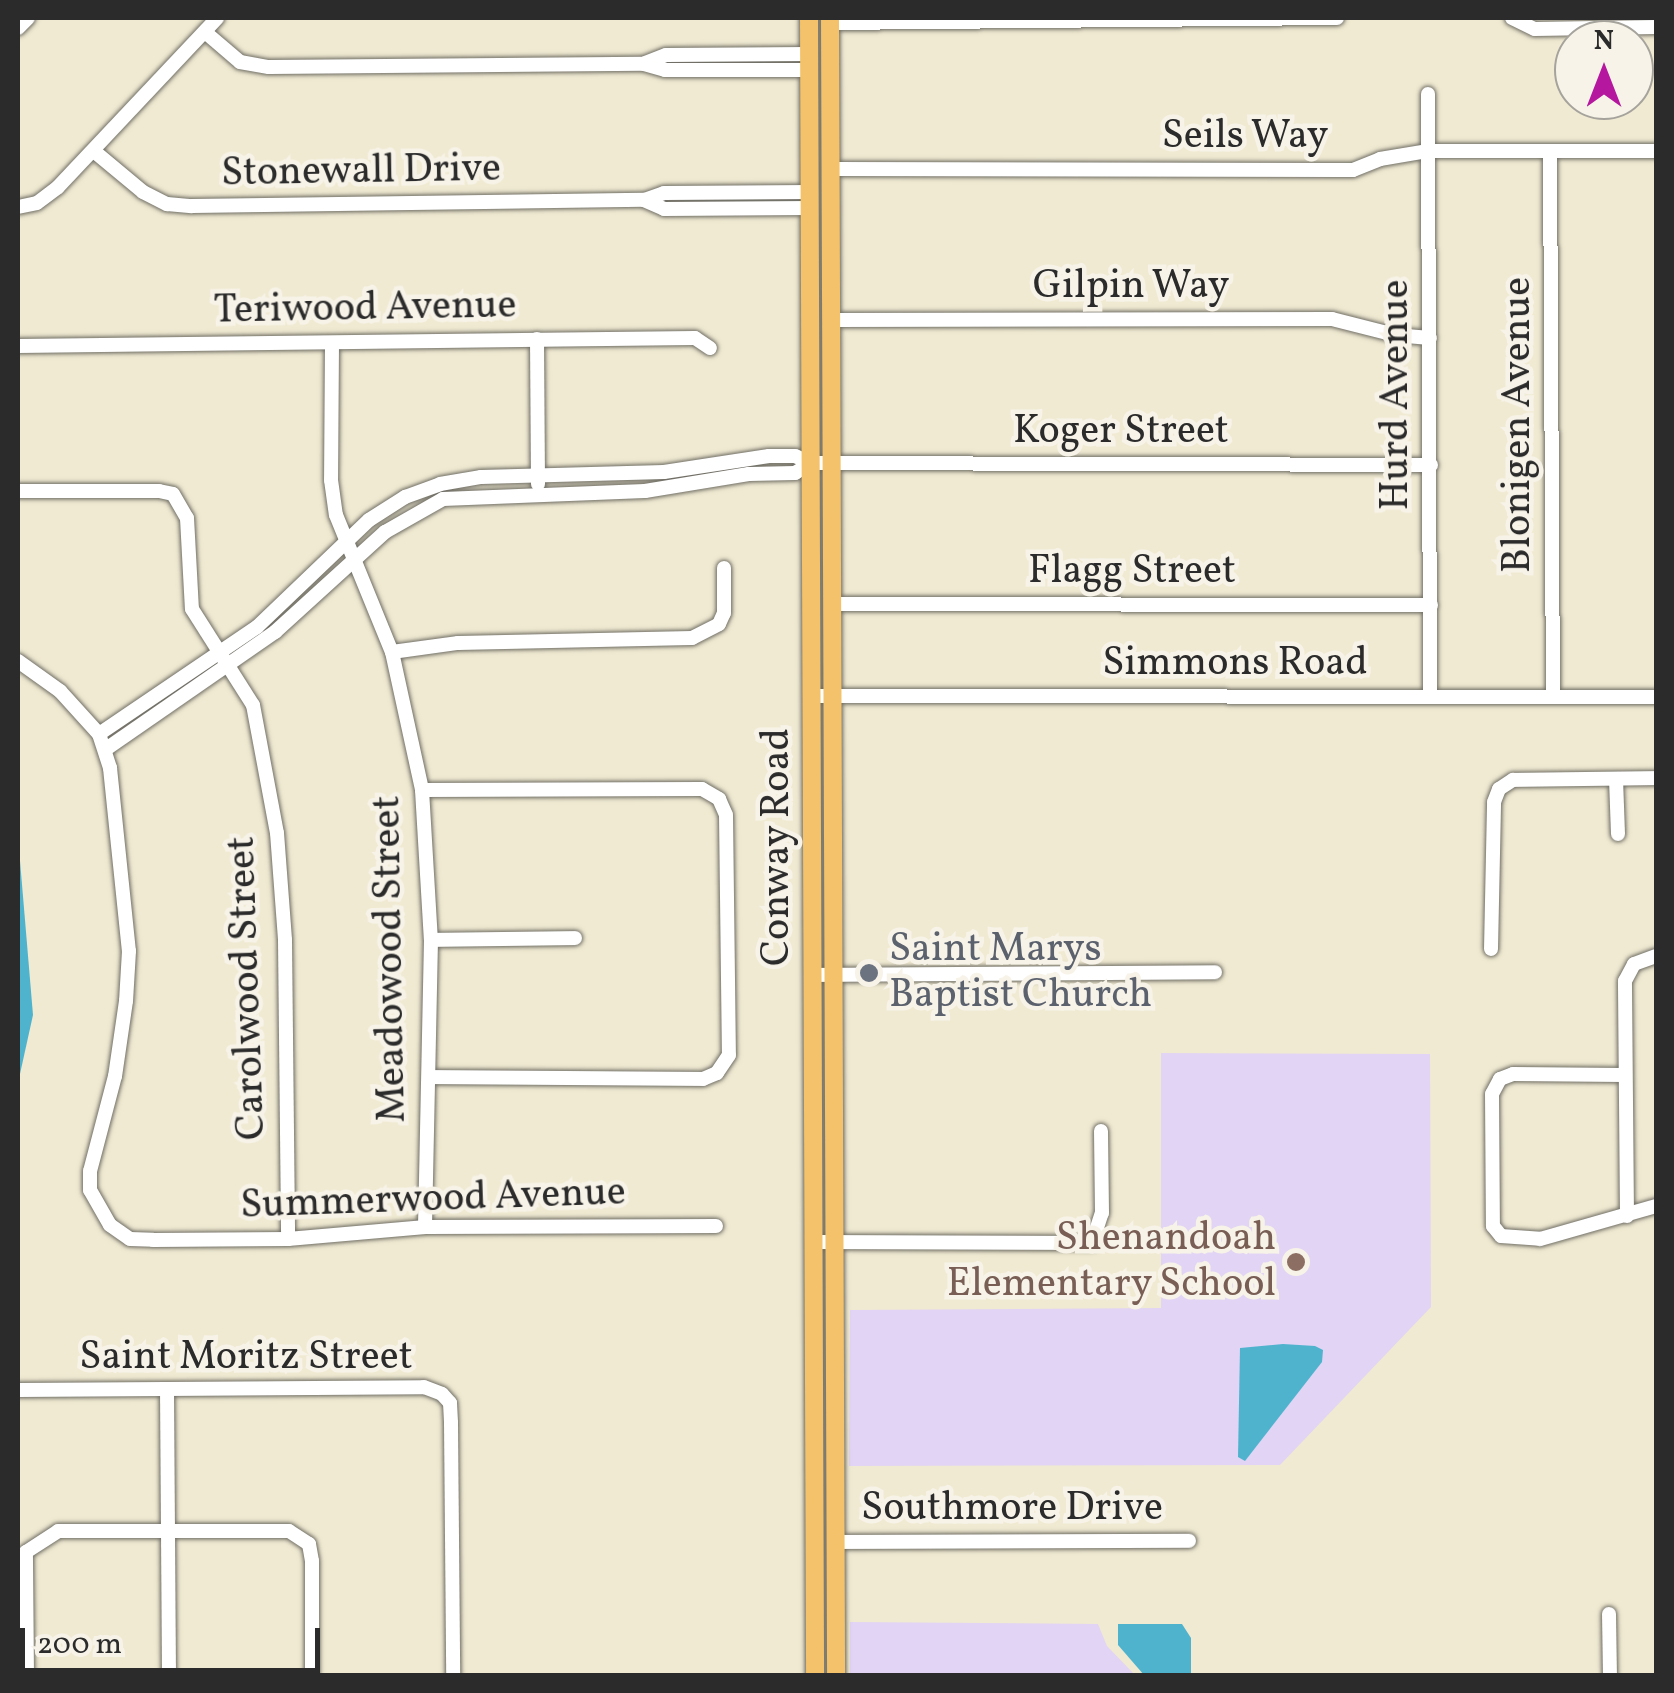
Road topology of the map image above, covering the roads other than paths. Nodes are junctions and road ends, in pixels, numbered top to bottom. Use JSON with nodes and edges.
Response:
{"nodes":[{"id":1,"x":28,"y":18,"type":"edge"},
{"id":2,"x":216,"y":18,"type":"edge"},
{"id":3,"x":808,"y":18,"type":"edge"},
{"id":4,"x":1334,"y":18,"type":"edge"},
{"id":5,"x":1512,"y":18,"type":"edge"},
{"id":6,"x":828,"y":19,"type":"edge"},
{"id":7,"x":980,"y":20,"type":"edge"},
{"id":8,"x":1656,"y":27,"type":"edge"},
{"id":9,"x":18,"y":28,"type":"edge"},
{"id":10,"x":205,"y":32,"type":"junction"},
{"id":11,"x":809,"y":62,"type":"junction"},
{"id":12,"x":1428,"y":94,"type":"dead end"},
{"id":13,"x":809,"y":102,"type":"junction"},
{"id":14,"x":1550,"y":151,"type":"junction"},
{"id":15,"x":1656,"y":151,"type":"edge"},
{"id":16,"x":95,"y":152,"type":"junction"},
{"id":17,"x":1428,"y":152,"type":"junction"},
{"id":18,"x":830,"y":170,"type":"junction"},
{"id":19,"x":810,"y":200,"type":"junction"},
{"id":20,"x":18,"y":207,"type":"edge"},
{"id":21,"x":831,"y":270,"type":"junction"},
{"id":22,"x":831,"y":320,"type":"junction"},
{"id":23,"x":1430,"y":338,"type":"junction"},
{"id":24,"x":537,"y":340,"type":"junction"},
{"id":25,"x":332,"y":343,"type":"junction"},
{"id":26,"x":18,"y":346,"type":"edge"},
{"id":27,"x":710,"y":348,"type":"dead end"},
{"id":28,"x":811,"y":464,"type":"junction"},
{"id":29,"x":832,"y":464,"type":"junction"},
{"id":30,"x":1431,"y":465,"type":"junction"},
{"id":31,"x":538,"y":478,"type":"junction"},
{"id":32,"x":18,"y":491,"type":"edge"},
{"id":33,"x":537,"y":496,"type":"junction"},
{"id":34,"x":344,"y":543,"type":"junction"},
{"id":35,"x":352,"y":561,"type":"junction"},
{"id":36,"x":724,"y":568,"type":"dead end"},
{"id":37,"x":832,"y":604,"type":"junction"},
{"id":38,"x":1431,"y":605,"type":"junction"},
{"id":39,"x":392,"y":652,"type":"junction"},
{"id":40,"x":227,"y":660,"type":"junction"},
{"id":41,"x":18,"y":661,"type":"edge"},
{"id":42,"x":812,"y":696,"type":"junction"},
{"id":43,"x":833,"y":696,"type":"junction"},
{"id":44,"x":1430,"y":697,"type":"junction"},
{"id":45,"x":1656,"y":697,"type":"edge"},
{"id":46,"x":1553,"y":698,"type":"junction"},
{"id":47,"x":98,"y":734,"type":"junction"},
{"id":48,"x":106,"y":749,"type":"junction"},
{"id":49,"x":1656,"y":778,"type":"edge"},
{"id":50,"x":1616,"y":779,"type":"junction"},
{"id":51,"x":422,"y":790,"type":"junction"},
{"id":52,"x":1618,"y":834,"type":"dead end"},
{"id":53,"x":575,"y":938,"type":"dead end"},
{"id":54,"x":431,"y":940,"type":"junction"},
{"id":55,"x":1491,"y":949,"type":"dead end"},
{"id":56,"x":1656,"y":956,"type":"edge"},
{"id":57,"x":1215,"y":972,"type":"dead end"},
{"id":58,"x":813,"y":975,"type":"junction"},
{"id":59,"x":834,"y":975,"type":"junction"},
{"id":60,"x":1623,"y":1075,"type":"junction"},
{"id":61,"x":430,"y":1077,"type":"junction"},
{"id":62,"x":1101,"y":1131,"type":"dead end"},
{"id":63,"x":1656,"y":1206,"type":"edge"},
{"id":64,"x":1627,"y":1216,"type":"junction"},
{"id":65,"x":716,"y":1226,"type":"dead end"},
{"id":66,"x":425,"y":1227,"type":"junction"},
{"id":67,"x":288,"y":1239,"type":"junction"},
{"id":68,"x":814,"y":1242,"type":"junction"},
{"id":69,"x":834,"y":1242,"type":"junction"},
{"id":70,"x":18,"y":1390,"type":"edge"},
{"id":71,"x":167,"y":1390,"type":"junction"},
{"id":72,"x":814,"y":1426,"type":"junction"},
{"id":73,"x":834,"y":1430,"type":"junction"},
{"id":74,"x":814,"y":1448,"type":"junction"},
{"id":75,"x":168,"y":1532,"type":"junction"},
{"id":76,"x":814,"y":1538,"type":"junction"},
{"id":77,"x":1189,"y":1540,"type":"dead end"},
{"id":78,"x":835,"y":1542,"type":"junction"},
{"id":79,"x":1609,"y":1614,"type":"dead end"},
{"id":80,"x":815,"y":1635,"type":"junction"},
{"id":81,"x":836,"y":1638,"type":"junction"},
{"id":82,"x":27,"y":1676,"type":"edge"},
{"id":83,"x":169,"y":1676,"type":"edge"},
{"id":84,"x":312,"y":1676,"type":"edge"},
{"id":85,"x":453,"y":1676,"type":"edge"},
{"id":86,"x":815,"y":1676,"type":"edge"},
{"id":87,"x":827,"y":1676,"type":"edge"},
{"id":88,"x":836,"y":1676,"type":"edge"},
{"id":89,"x":1610,"y":1676,"type":"edge"}],
"edges":[{"from":1,"to":9,"type":"street"},
{"from":2,"to":10,"type":"street"},
{"from":3,"to":11,"type":"main road","name":"Conway Road"},
{"from":4,"to":7,"type":"street"},
{"from":5,"to":8,"type":"street"},
{"from":6,"to":7,"type":"street"},
{"from":6,"to":18,"type":"main road","name":"Conway Road"},
{"from":10,"to":11,"type":"street"},
{"from":10,"to":16,"type":"street"},
{"from":11,"to":13,"type":"main road","name":"Conway Road"},
{"from":12,"to":17,"type":"street","name":"Hurd Avenue"},
{"from":13,"to":18,"type":"main road"},
{"from":13,"to":19,"type":"main road","name":"Conway Road"},
{"from":14,"to":15,"type":"street","name":"Seils Way"},
{"from":14,"to":17,"type":"street","name":"Seils Way"},
{"from":14,"to":46,"type":"street","name":"Blonigen Avenue"},
{"from":16,"to":19,"type":"street","name":"Stonewall Drive"},
{"from":16,"to":20,"type":"street"},
{"from":17,"to":18,"type":"street","name":"Seils Way"},
{"from":17,"to":23,"type":"street","name":"Hurd Avenue"},
{"from":18,"to":21,"type":"main road","name":"Conway Road"},
{"from":19,"to":21,"type":"main road"},
{"from":19,"to":28,"type":"main road","name":"Conway Road"},
{"from":21,"to":22,"type":"main road","name":"Conway Road"},
{"from":22,"to":23,"type":"street","name":"Gilpin Way"},
{"from":22,"to":29,"type":"main road","name":"Conway Road"},
{"from":23,"to":30,"type":"street","name":"Hurd Avenue"},
{"from":24,"to":25,"type":"street","name":"Teriwood Avenue"},
{"from":24,"to":27,"type":"street","name":"Teriwood Avenue"},
{"from":24,"to":31,"type":"street"},
{"from":25,"to":26,"type":"street","name":"Teriwood Avenue"},
{"from":25,"to":34,"type":"street","name":"Meadowood Street"},
{"from":28,"to":29,"type":"street","name":"Koger Street"},
{"from":28,"to":31,"type":"street"},
{"from":28,"to":33,"type":"street"},
{"from":28,"to":42,"type":"main road","name":"Conway Road"},
{"from":29,"to":30,"type":"street","name":"Koger Street"},
{"from":29,"to":37,"type":"main road","name":"Conway Road"},
{"from":30,"to":38,"type":"street","name":"Hurd Avenue"},
{"from":31,"to":33,"type":"street"},
{"from":31,"to":34,"type":"street"},
{"from":32,"to":40,"type":"street","name":"Carolwood Street"},
{"from":33,"to":35,"type":"street"},
{"from":34,"to":35,"type":"street","name":"Meadowood Street"},
{"from":34,"to":40,"type":"street"},
{"from":35,"to":39,"type":"street","name":"Meadowood Street"},
{"from":35,"to":40,"type":"street"},
{"from":36,"to":39,"type":"street"},
{"from":37,"to":38,"type":"street","name":"Flagg Street"},
{"from":37,"to":43,"type":"main road","name":"Conway Road"},
{"from":38,"to":44,"type":"street","name":"Hurd Avenue"},
{"from":39,"to":51,"type":"street","name":"Meadowood Street"},
{"from":40,"to":47,"type":"street"},
{"from":40,"to":48,"type":"street"},
{"from":40,"to":67,"type":"street","name":"Carolwood Street"},
{"from":41,"to":47,"type":"street"},
{"from":42,"to":43,"type":"street","name":"Simmons Road"},
{"from":42,"to":58,"type":"main road","name":"Conway Road"},
{"from":43,"to":44,"type":"street","name":"Simmons Road"},
{"from":43,"to":59,"type":"main road","name":"Conway Road"},
{"from":44,"to":46,"type":"street","name":"Simmons Road"},
{"from":45,"to":46,"type":"street","name":"Simmons Road"},
{"from":47,"to":48,"type":"street"},
{"from":48,"to":67,"type":"street","name":"Summerwood Avenue"},
{"from":49,"to":50,"type":"street"},
{"from":50,"to":52,"type":"street"},
{"from":50,"to":55,"type":"street"},
{"from":51,"to":54,"type":"street","name":"Meadowood Street"},
{"from":51,"to":61,"type":"street"},
{"from":53,"to":54,"type":"street"},
{"from":54,"to":61,"type":"street","name":"Meadowood Street"},
{"from":56,"to":60,"type":"street"},
{"from":57,"to":59,"type":"street"},
{"from":58,"to":59,"type":"street"},
{"from":58,"to":68,"type":"main road","name":"Conway Road"},
{"from":59,"to":69,"type":"main road","name":"Conway Road"},
{"from":60,"to":64,"type":"street"},
{"from":60,"to":64,"type":"street"},
{"from":61,"to":66,"type":"street","name":"Meadowood Street"},
{"from":62,"to":69,"type":"street"},
{"from":63,"to":64,"type":"street"},
{"from":65,"to":66,"type":"street","name":"Summerwood Avenue"},
{"from":66,"to":67,"type":"street","name":"Summerwood Avenue"},
{"from":68,"to":69,"type":"street"},
{"from":68,"to":72,"type":"main road","name":"Conway Road"},
{"from":69,"to":73,"type":"main road","name":"Conway Road"},
{"from":70,"to":71,"type":"street","name":"Saint Moritz Street"},
{"from":71,"to":75,"type":"street"},
{"from":71,"to":85,"type":"street","name":"Saint Moritz Street"},
{"from":72,"to":73,"type":"street"},
{"from":72,"to":74,"type":"main road","name":"Conway Road"},
{"from":73,"to":74,"type":"street"},
{"from":73,"to":78,"type":"main road","name":"Conway Road"},
{"from":74,"to":76,"type":"main road","name":"Conway Road"},
{"from":75,"to":82,"type":"street"},
{"from":75,"to":83,"type":"street"},
{"from":75,"to":84,"type":"street"},
{"from":76,"to":80,"type":"main road","name":"Conway Road"},
{"from":76,"to":81,"type":"main road"},
{"from":77,"to":78,"type":"street","name":"Southmore Drive"},
{"from":78,"to":81,"type":"main road","name":"Conway Road"},
{"from":79,"to":89,"type":"street"},
{"from":80,"to":86,"type":"main road","name":"Conway Road"},
{"from":80,"to":87,"type":"main road"},
{"from":81,"to":88,"type":"main road","name":"Conway Road"}]}
